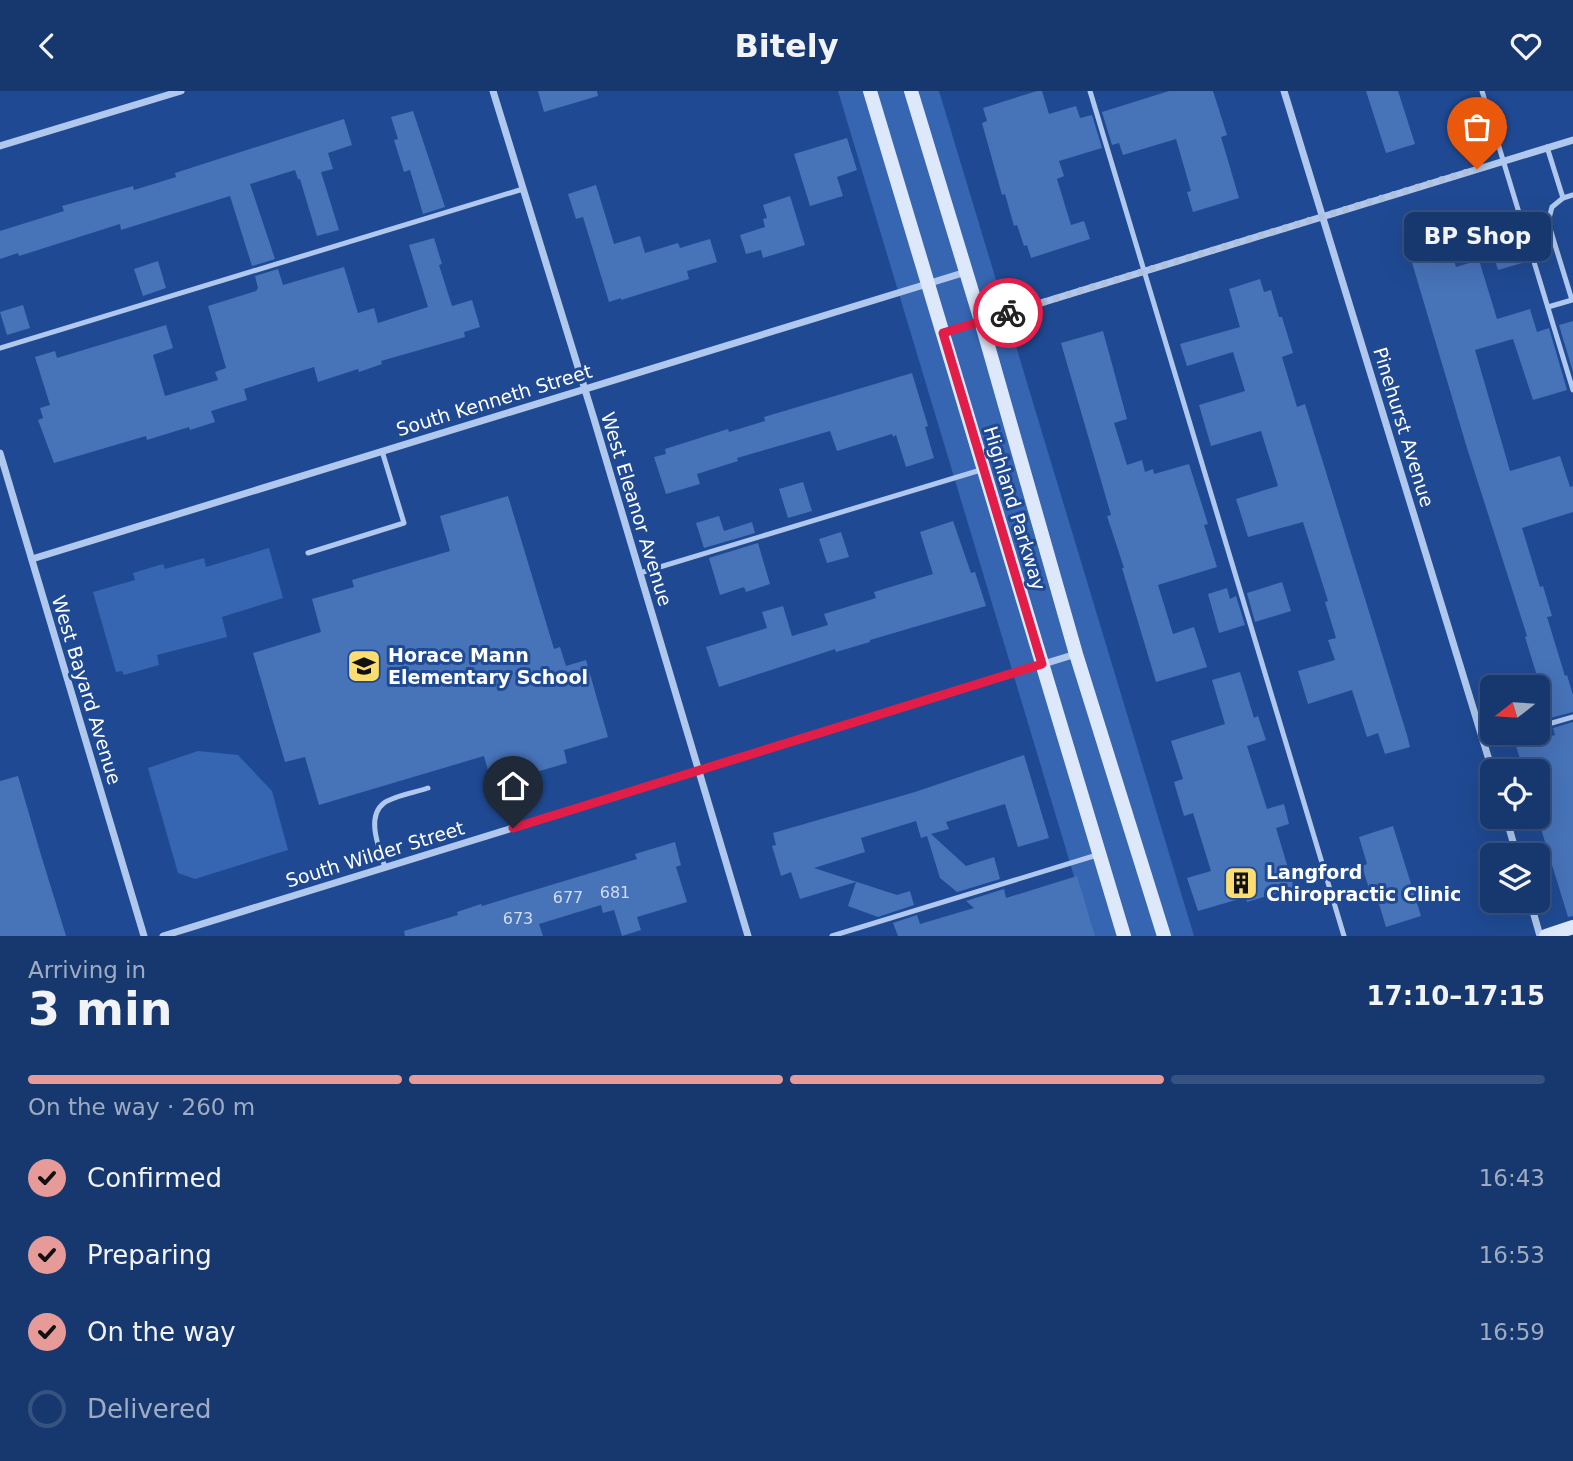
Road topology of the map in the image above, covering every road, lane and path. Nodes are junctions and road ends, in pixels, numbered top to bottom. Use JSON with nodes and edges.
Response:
{"nodes":[{"id":1,"x":181,"y":91,"type":"edge"},
{"id":2,"x":493,"y":91,"type":"edge"},
{"id":3,"x":870,"y":91,"type":"edge"},
{"id":4,"x":911,"y":91,"type":"edge"},
{"id":5,"x":1090,"y":91,"type":"edge"},
{"id":6,"x":1284,"y":91,"type":"edge"},
{"id":7,"x":1482,"y":91,"type":"edge"},
{"id":8,"x":1573,"y":139,"type":"edge"},
{"id":9,"x":0,"y":146,"type":"edge"},
{"id":10,"x":1547,"y":147,"type":"junction"},
{"id":11,"x":1503,"y":160,"type":"junction"},
{"id":12,"x":523,"y":189,"type":"junction"},
{"id":13,"x":1573,"y":195,"type":"edge"},
{"id":14,"x":1563,"y":198,"type":"junction"},
{"id":15,"x":1324,"y":216,"type":"junction"},
{"id":16,"x":1145,"y":270,"type":"junction"},
{"id":17,"x":966,"y":272,"type":"junction"},
{"id":18,"x":928,"y":283,"type":"junction"},
{"id":19,"x":1548,"y":307,"type":"junction"},
{"id":20,"x":981,"y":321,"type":"junction"},
{"id":21,"x":943,"y":333,"type":"junction"},
{"id":22,"x":0,"y":348,"type":"edge"},
{"id":23,"x":585,"y":389,"type":"junction"},
{"id":24,"x":1573,"y":390,"type":"edge"},
{"id":25,"x":382,"y":451,"type":"junction"},
{"id":26,"x":0,"y":453,"type":"edge"},
{"id":27,"x":984,"y":469,"type":"junction"},
{"id":28,"x":308,"y":553,"type":"dead end"},
{"id":29,"x":32,"y":559,"type":"junction"},
{"id":30,"x":640,"y":573,"type":"junction"},
{"id":31,"x":1076,"y":654,"type":"junction"},
{"id":32,"x":1042,"y":664,"type":"junction"},
{"id":33,"x":1573,"y":716,"type":"edge"},
{"id":34,"x":1550,"y":723,"type":"edge"},
{"id":35,"x":1480,"y":731,"type":"edge"},
{"id":36,"x":699,"y":771,"type":"junction"},
{"id":37,"x":428,"y":788,"type":"dead end"},
{"id":38,"x":1099,"y":855,"type":"junction"},
{"id":39,"x":385,"y":867,"type":"junction"},
{"id":40,"x":1533,"y":913,"type":"edge"},
{"id":41,"x":1573,"y":927,"type":"edge"},
{"id":42,"x":144,"y":936,"type":"edge"},
{"id":43,"x":163,"y":936,"type":"edge"},
{"id":44,"x":748,"y":936,"type":"edge"},
{"id":45,"x":832,"y":936,"type":"edge"},
{"id":46,"x":1124,"y":936,"type":"edge"},
{"id":47,"x":1164,"y":936,"type":"edge"},
{"id":48,"x":1345,"y":936,"type":"edge"},
{"id":49,"x":1540,"y":936,"type":"edge"},
{"id":50,"x":1546,"y":936,"type":"edge"}],
"edges":[{"from":1,"to":9,"type":"street"},
{"from":2,"to":12,"type":"street","name":"West Eleanor Avenue"},
{"from":3,"to":18,"type":"street","name":"Highland Parkway"},
{"from":4,"to":17,"type":"street","name":"Highland Parkway"},
{"from":5,"to":16,"type":"lane"},
{"from":6,"to":15,"type":"street","name":"Pinehurst Avenue"},
{"from":7,"to":11,"type":"lane"},
{"from":8,"to":10,"type":"street"},
{"from":10,"to":11,"type":"street"},
{"from":10,"to":14,"type":"lane"},
{"from":11,"to":15,"type":"street"},
{"from":11,"to":19,"type":"lane"},
{"from":12,"to":22,"type":"lane"},
{"from":12,"to":23,"type":"street","name":"West Eleanor Avenue"},
{"from":13,"to":14,"type":"lane"},
{"from":14,"to":19,"type":"lane"},
{"from":15,"to":16,"type":"street"},
{"from":15,"to":35,"type":"street","name":"Pinehurst Avenue"},
{"from":16,"to":20,"type":"street"},
{"from":16,"to":48,"type":"lane"},
{"from":17,"to":18,"type":"street","name":"South Kenneth Street"},
{"from":17,"to":20,"type":"street","name":"Highland Parkway"},
{"from":18,"to":21,"type":"street","name":"Highland Parkway"},
{"from":18,"to":23,"type":"street","name":"South Kenneth Street"},
{"from":19,"to":24,"type":"lane"},
{"from":20,"to":21,"type":"street"},
{"from":20,"to":31,"type":"street","name":"Highland Parkway"},
{"from":21,"to":27,"type":"street","name":"Highland Parkway"},
{"from":23,"to":25,"type":"street","name":"South Kenneth Street"},
{"from":23,"to":30,"type":"street","name":"West Eleanor Avenue"},
{"from":25,"to":28,"type":"lane"},
{"from":25,"to":29,"type":"street","name":"South Kenneth Street"},
{"from":26,"to":29,"type":"street","name":"West Bayard Avenue"},
{"from":27,"to":30,"type":"lane"},
{"from":27,"to":32,"type":"street","name":"Highland Parkway"},
{"from":29,"to":42,"type":"street","name":"West Bayard Avenue"},
{"from":30,"to":36,"type":"street","name":"West Eleanor Avenue"},
{"from":31,"to":32,"type":"street","name":"South Wilder Street"},
{"from":31,"to":47,"type":"street","name":"Highland Parkway"},
{"from":32,"to":36,"type":"street","name":"South Wilder Street"},
{"from":32,"to":38,"type":"street","name":"Highland Parkway"},
{"from":33,"to":34,"type":"lane"},
{"from":36,"to":39,"type":"street","name":"South Wilder Street"},
{"from":36,"to":44,"type":"street","name":"West Eleanor Avenue"},
{"from":37,"to":39,"type":"lane"},
{"from":38,"to":45,"type":"lane"},
{"from":38,"to":46,"type":"street","name":"Highland Parkway"},
{"from":39,"to":43,"type":"street","name":"South Wilder Street"},
{"from":40,"to":49,"type":"street"},
{"from":41,"to":50,"type":"street"}]}
